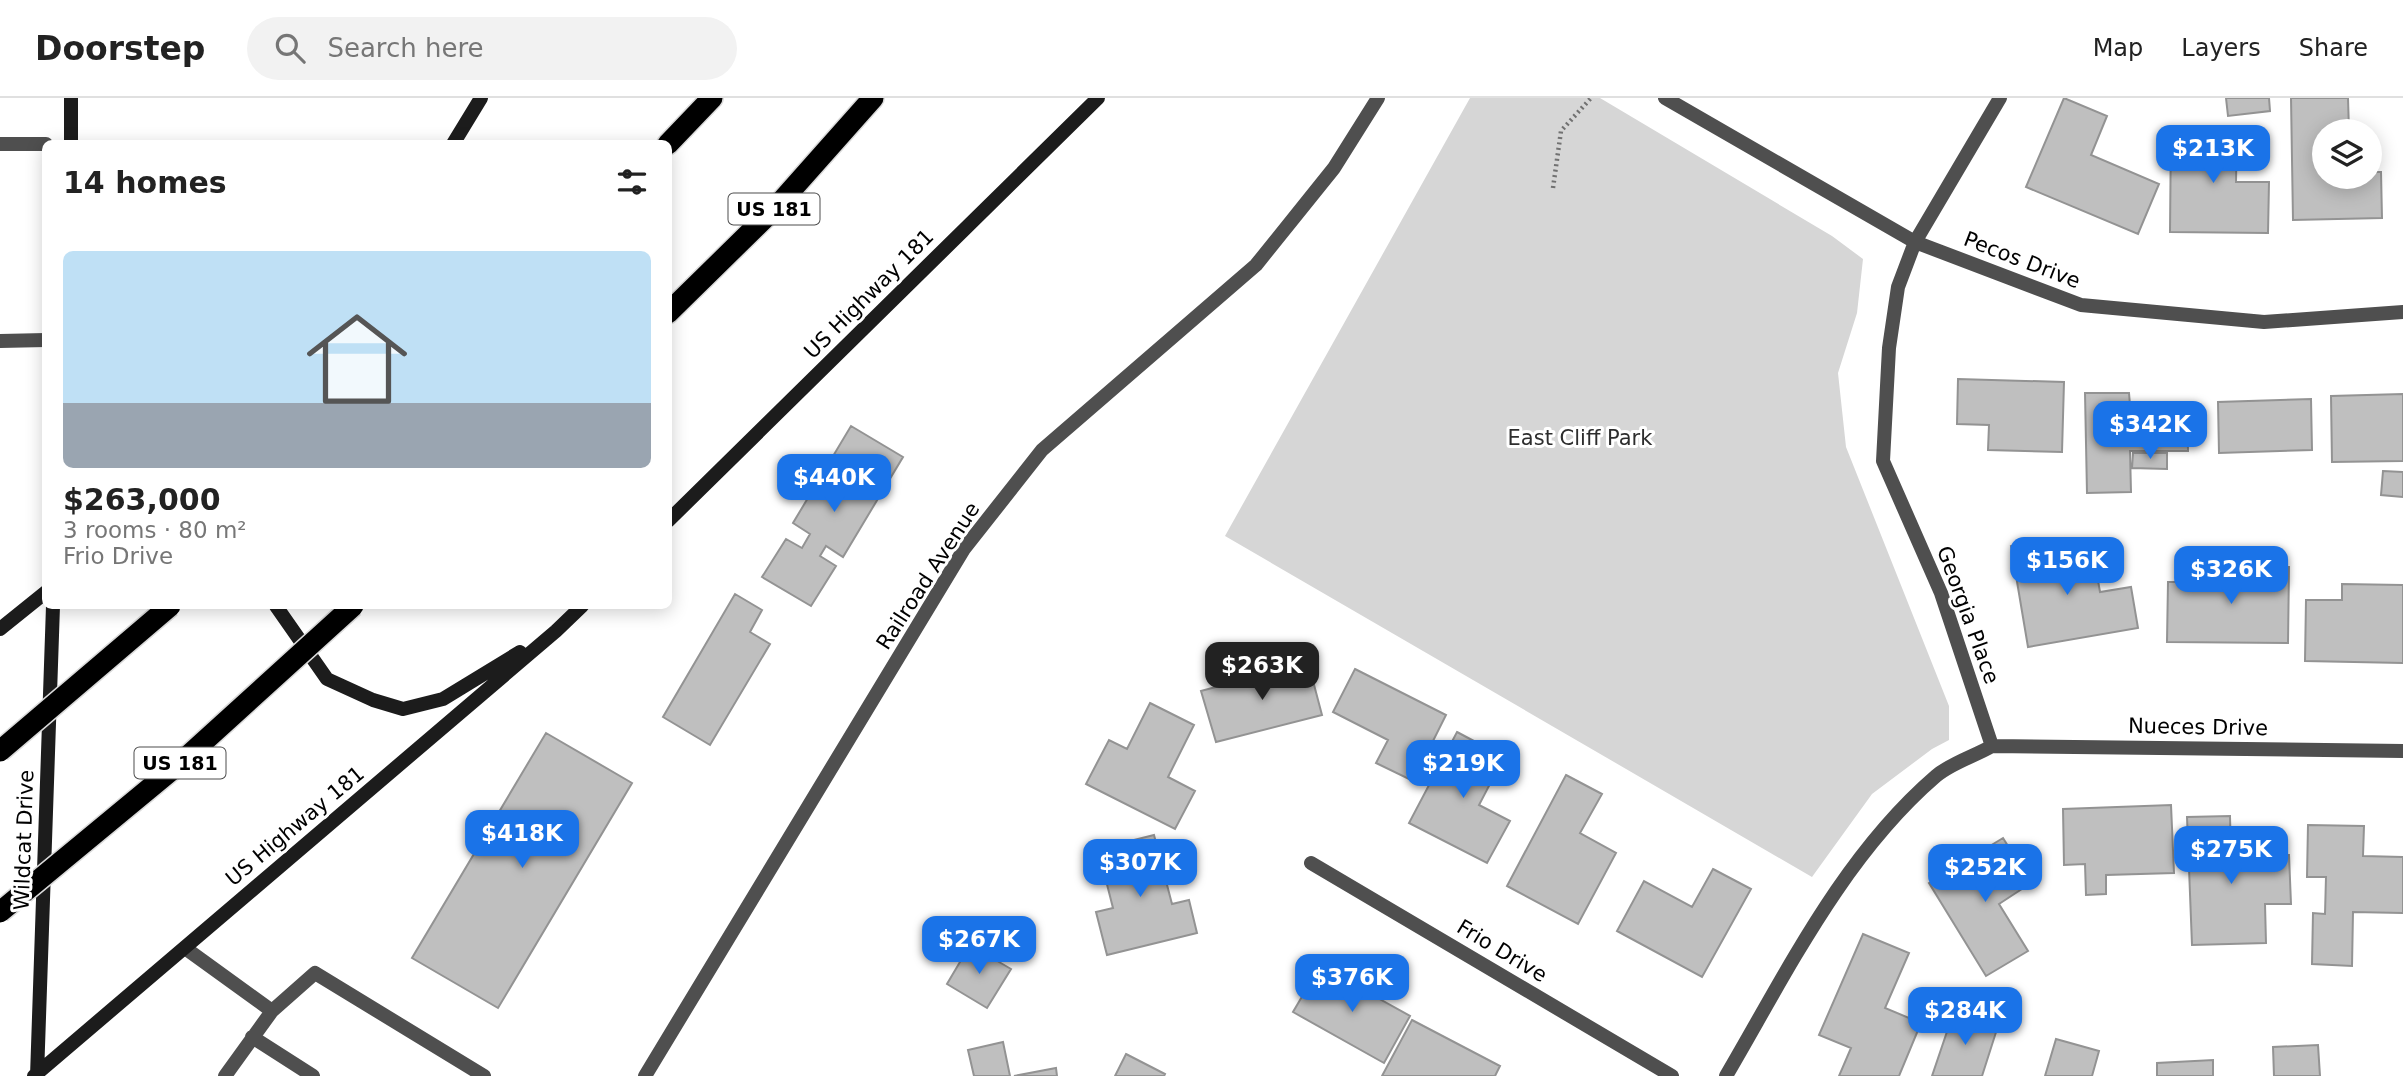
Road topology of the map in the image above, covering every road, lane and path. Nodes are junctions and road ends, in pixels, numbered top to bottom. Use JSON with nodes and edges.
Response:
{"nodes":[{"id":1,"x":71,"y":98,"type":"edge"},
{"id":2,"x":481,"y":98,"type":"edge"},
{"id":3,"x":692,"y":98,"type":"edge"},
{"id":4,"x":712,"y":98,"type":"edge"},
{"id":5,"x":873,"y":98,"type":"edge"},
{"id":6,"x":1098,"y":98,"type":"edge"},
{"id":7,"x":1378,"y":98,"type":"edge"},
{"id":8,"x":1591,"y":98,"type":"edge"},
{"id":9,"x":1665,"y":98,"type":"edge"},
{"id":10,"x":2000,"y":98,"type":"edge"},
{"id":11,"x":71,"y":140,"type":"edge"},
{"id":12,"x":455,"y":140,"type":"edge"},
{"id":13,"x":663,"y":140,"type":"edge"},
{"id":14,"x":672,"y":140,"type":"edge"},
{"id":15,"x":0,"y":144,"type":"edge"},
{"id":16,"x":42,"y":144,"type":"edge"},
{"id":17,"x":1553,"y":188,"type":"dead end"},
{"id":18,"x":1915,"y":242,"type":"junction"},
{"id":19,"x":672,"y":309,"type":"edge"},
{"id":20,"x":2403,"y":312,"type":"edge"},
{"id":21,"x":42,"y":340,"type":"edge"},
{"id":22,"x":0,"y":341,"type":"edge"},
{"id":23,"x":672,"y":517,"type":"edge"},
{"id":24,"x":42,"y":595,"type":"edge"},
{"id":25,"x":53,"y":609,"type":"edge"},
{"id":26,"x":166,"y":609,"type":"edge"},
{"id":27,"x":278,"y":609,"type":"edge"},
{"id":28,"x":350,"y":609,"type":"edge"},
{"id":29,"x":579,"y":609,"type":"edge"},
{"id":30,"x":0,"y":629,"type":"edge"},
{"id":31,"x":556,"y":631,"type":"junction"},
{"id":32,"x":1992,"y":746,"type":"junction"},
{"id":33,"x":0,"y":751,"type":"edge"},
{"id":34,"x":2403,"y":751,"type":"edge"},
{"id":35,"x":1311,"y":863,"type":"dead end"},
{"id":36,"x":0,"y":912,"type":"edge"},
{"id":37,"x":185,"y":948,"type":"junction"},
{"id":38,"x":272,"y":1011,"type":"junction"},
{"id":39,"x":253,"y":1037,"type":"junction"},
{"id":40,"x":36,"y":1075,"type":"edge"},
{"id":41,"x":225,"y":1076,"type":"edge"},
{"id":42,"x":313,"y":1076,"type":"edge"},
{"id":43,"x":484,"y":1076,"type":"edge"},
{"id":44,"x":645,"y":1076,"type":"edge"},
{"id":45,"x":1672,"y":1076,"type":"edge"},
{"id":46,"x":1726,"y":1076,"type":"edge"}],
"edges":[{"from":1,"to":11,"type":"main road"},
{"from":2,"to":12,"type":"main road"},
{"from":3,"to":13,"type":"highway"},
{"from":4,"to":14,"type":"highway"},
{"from":5,"to":19,"type":"highway","number":"US 181"},
{"from":6,"to":23,"type":"main road","name":"US Highway 181"},
{"from":7,"to":44,"type":"street","name":"Railroad Avenue"},
{"from":8,"to":17,"type":"path"},
{"from":9,"to":18,"type":"street","name":"Pecos Drive"},
{"from":10,"to":18,"type":"street","name":"Georgia Place"},
{"from":15,"to":16,"type":"street"},
{"from":18,"to":20,"type":"street","name":"Pecos Drive"},
{"from":18,"to":32,"type":"street","name":"Georgia Place"},
{"from":21,"to":22,"type":"street"},
{"from":24,"to":30,"type":"main road"},
{"from":25,"to":40,"type":"main road","name":"Wildcat Drive"},
{"from":26,"to":33,"type":"highway","bridge":true},
{"from":27,"to":31,"type":"main road"},
{"from":28,"to":36,"type":"highway","number":"US 181","bridge":true},
{"from":29,"to":31,"type":"main road","name":"US Highway 181"},
{"from":31,"to":37,"type":"main road","name":"US Highway 181"},
{"from":32,"to":34,"type":"street","name":"Nueces Drive"},
{"from":32,"to":46,"type":"street"},
{"from":35,"to":45,"type":"street","name":"Frio Drive"},
{"from":37,"to":38,"type":"street"},
{"from":37,"to":40,"type":"main road","name":"US Highway 181"},
{"from":38,"to":39,"type":"street"},
{"from":38,"to":43,"type":"street"},
{"from":39,"to":41,"type":"street"},
{"from":39,"to":42,"type":"street"}]}
